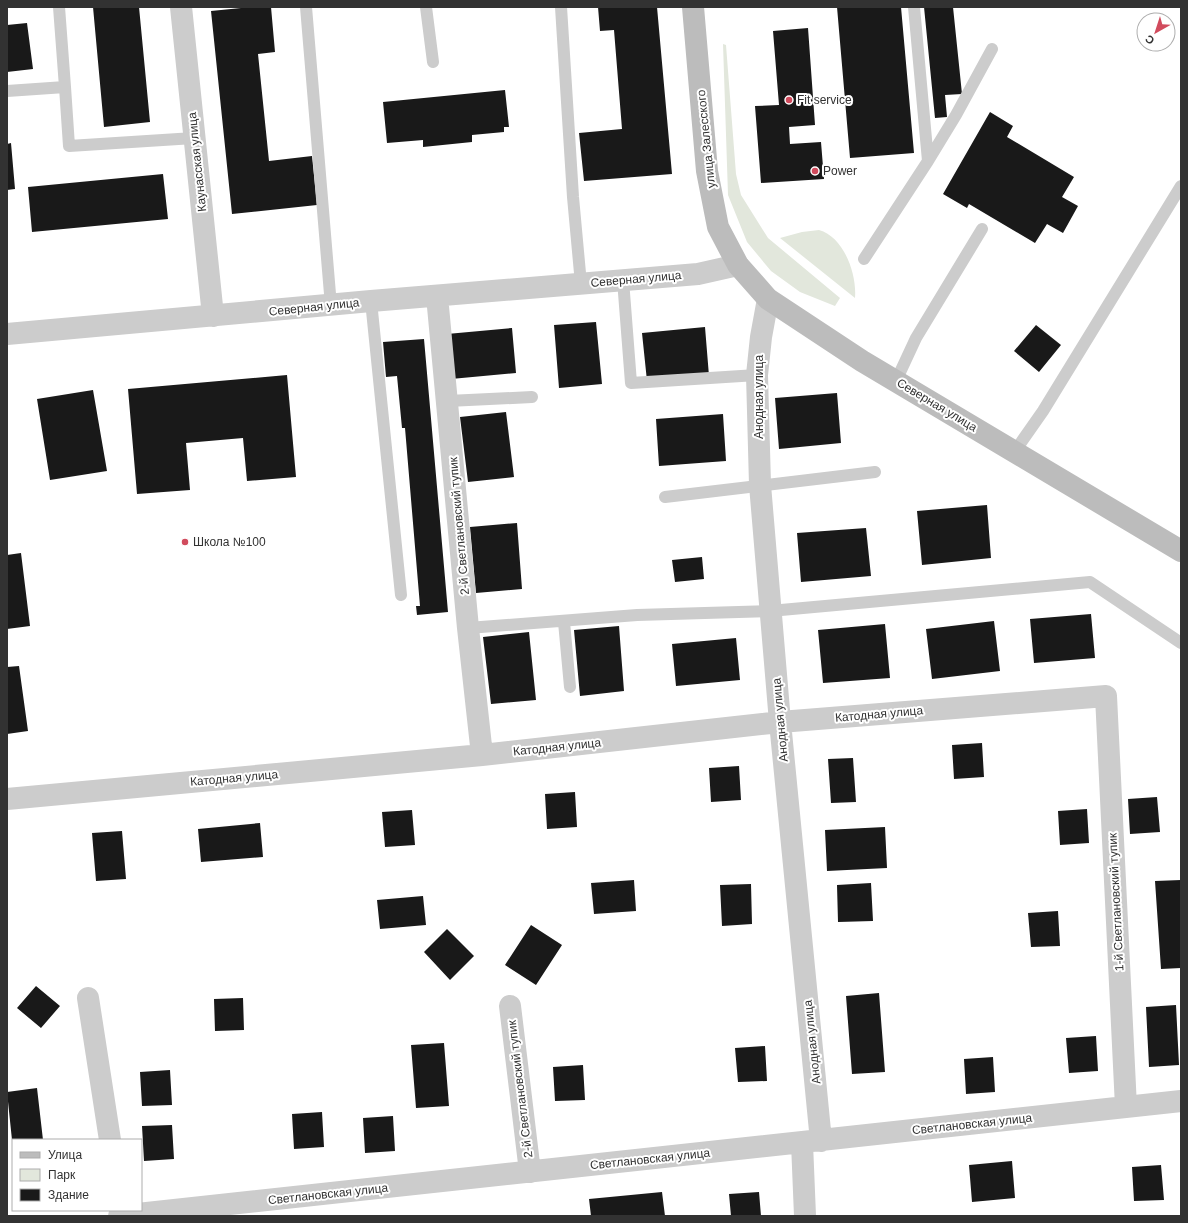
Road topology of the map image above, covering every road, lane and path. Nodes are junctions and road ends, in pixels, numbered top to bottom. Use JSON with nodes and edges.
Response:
{"nodes":[{"id":1,"x":58,"y":7,"type":"edge"},
{"id":2,"x":180,"y":7,"type":"edge"},
{"id":3,"x":306,"y":7,"type":"edge"},
{"id":4,"x":426,"y":7,"type":"edge"},
{"id":5,"x":561,"y":7,"type":"edge"},
{"id":6,"x":693,"y":7,"type":"edge"},
{"id":7,"x":914,"y":7,"type":"edge"},
{"id":8,"x":992,"y":49,"type":"dead end"},
{"id":9,"x":433,"y":62,"type":"dead end"},
{"id":10,"x":65,"y":87,"type":"junction"},
{"id":11,"x":7,"y":91,"type":"edge"},
{"id":12,"x":194,"y":138,"type":"junction"},
{"id":13,"x":928,"y":161,"type":"junction"},
{"id":14,"x":1181,"y":186,"type":"edge"},
{"id":15,"x":982,"y":229,"type":"dead end"},
{"id":16,"x":864,"y":259,"type":"dead end"},
{"id":17,"x":738,"y":265,"type":"junction"},
{"id":18,"x":623,"y":280,"type":"junction"},
{"id":19,"x":581,"y":284,"type":"junction"},
{"id":20,"x":437,"y":296,"type":"junction"},
{"id":21,"x":768,"y":299,"type":"junction"},
{"id":22,"x":371,"y":301,"type":"junction"},
{"id":23,"x":331,"y":306,"type":"junction"},
{"id":24,"x":213,"y":316,"type":"junction"},
{"id":25,"x":7,"y":334,"type":"edge"},
{"id":26,"x":757,"y":374,"type":"junction"},
{"id":27,"x":896,"y":381,"type":"junction"},
{"id":28,"x":532,"y":397,"type":"dead end"},
{"id":29,"x":448,"y":401,"type":"junction"},
{"id":30,"x":1015,"y":451,"type":"junction"},
{"id":31,"x":875,"y":472,"type":"dead end"},
{"id":32,"x":760,"y":485,"type":"junction"},
{"id":33,"x":665,"y":497,"type":"dead end"},
{"id":34,"x":1181,"y":551,"type":"edge"},
{"id":35,"x":401,"y":595,"type":"dead end"},
{"id":36,"x":770,"y":611,"type":"junction"},
{"id":37,"x":564,"y":622,"type":"junction"},
{"id":38,"x":468,"y":628,"type":"junction"},
{"id":39,"x":1181,"y":643,"type":"edge"},
{"id":40,"x":570,"y":687,"type":"dead end"},
{"id":41,"x":1106,"y":696,"type":"joint"},
{"id":42,"x":780,"y":722,"type":"junction"},
{"id":43,"x":482,"y":755,"type":"junction"},
{"id":44,"x":7,"y":799,"type":"edge"},
{"id":45,"x":88,"y":998,"type":"dead end"},
{"id":46,"x":510,"y":1006,"type":"dead end"},
{"id":47,"x":1181,"y":1101,"type":"edge"},
{"id":48,"x":1126,"y":1107,"type":"junction"},
{"id":49,"x":110,"y":1139,"type":"edge"},
{"id":50,"x":811,"y":1142,"type":"junction"},
{"id":51,"x":530,"y":1172,"type":"junction"},
{"id":52,"x":120,"y":1216,"type":"edge"},
{"id":53,"x":805,"y":1216,"type":"edge"}],
"edges":[{"from":1,"to":10,"type":"lane"},
{"from":2,"to":12,"type":"street","name":"Каунасская улица"},
{"from":3,"to":23,"type":"lane"},
{"from":4,"to":9,"type":"lane"},
{"from":5,"to":19,"type":"lane"},
{"from":6,"to":17,"type":"main road","name":"улица Залесского"},
{"from":7,"to":13,"type":"lane"},
{"from":8,"to":13,"type":"lane"},
{"from":10,"to":11,"type":"lane"},
{"from":10,"to":12,"type":"lane"},
{"from":12,"to":24,"type":"street","name":"Каунасская улица"},
{"from":13,"to":16,"type":"lane"},
{"from":14,"to":30,"type":"lane"},
{"from":15,"to":27,"type":"lane"},
{"from":17,"to":18,"type":"street","name":"Северная улица"},
{"from":17,"to":21,"type":"main road","name":"Северная улица"},
{"from":18,"to":19,"type":"street","name":"Северная улица"},
{"from":18,"to":26,"type":"lane"},
{"from":19,"to":20,"type":"street","name":"Северная улица"},
{"from":20,"to":22,"type":"street","name":"Северная улица"},
{"from":20,"to":29,"type":"street","name":"2-й Светлановский тупик"},
{"from":21,"to":26,"type":"street","name":"Анодная улица"},
{"from":21,"to":27,"type":"main road","name":"Северная улица"},
{"from":22,"to":23,"type":"street","name":"Северная улица"},
{"from":22,"to":35,"type":"lane"},
{"from":23,"to":24,"type":"street","name":"Северная улица"},
{"from":24,"to":25,"type":"street","name":"Северная улица"},
{"from":26,"to":32,"type":"street","name":"Анодная улица"},
{"from":27,"to":30,"type":"main road","name":"Северная улица"},
{"from":28,"to":29,"type":"lane"},
{"from":29,"to":38,"type":"street","name":"2-й Светлановский тупик"},
{"from":30,"to":34,"type":"main road","name":"Северная улица"},
{"from":31,"to":32,"type":"lane"},
{"from":32,"to":33,"type":"lane"},
{"from":32,"to":36,"type":"street","name":"Анодная улица"},
{"from":36,"to":37,"type":"lane"},
{"from":36,"to":39,"type":"lane"},
{"from":36,"to":42,"type":"street","name":"Анодная улица"},
{"from":37,"to":38,"type":"lane"},
{"from":37,"to":40,"type":"lane"},
{"from":38,"to":43,"type":"street","name":"2-й Светлановский тупик"},
{"from":41,"to":42,"type":"street","name":"Катодная улица"},
{"from":41,"to":48,"type":"street","name":"1-й Светлановский тупик"},
{"from":42,"to":43,"type":"street","name":"Катодная улица"},
{"from":42,"to":50,"type":"street","name":"Анодная улица"},
{"from":43,"to":44,"type":"street","name":"Катодная улица"},
{"from":45,"to":49,"type":"street"},
{"from":46,"to":51,"type":"street","name":"2-й Светлановский тупик"},
{"from":47,"to":48,"type":"street","name":"Светлановская улица"},
{"from":48,"to":50,"type":"street","name":"Светлановская улица"},
{"from":50,"to":51,"type":"street","name":"Светлановская улица"},
{"from":50,"to":53,"type":"street","name":"Анодная улица"},
{"from":51,"to":52,"type":"street","name":"Светлановская улица"}]}
